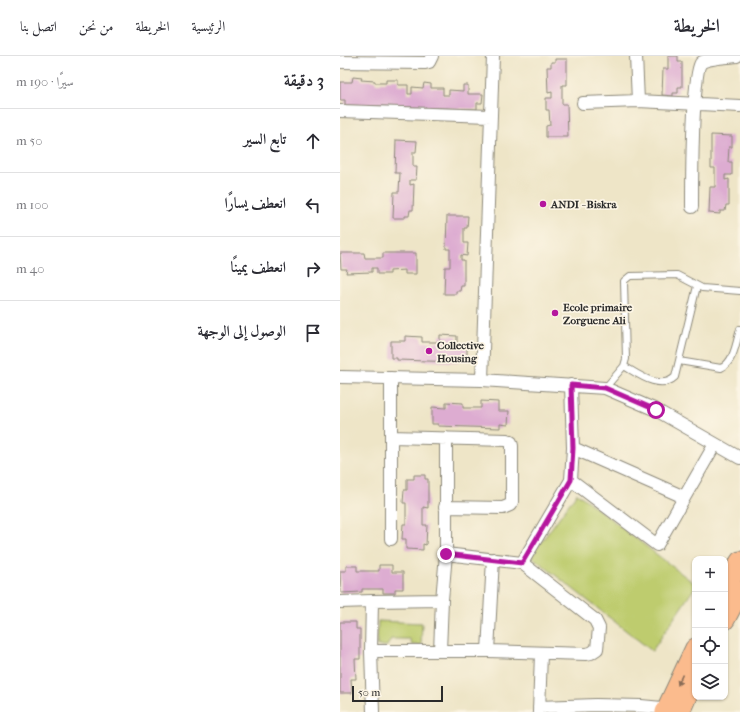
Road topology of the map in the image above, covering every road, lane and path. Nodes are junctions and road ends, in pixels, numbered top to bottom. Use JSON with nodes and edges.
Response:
{"nodes":[{"id":1,"x":432,"y":56,"type":"edge"},
{"id":2,"x":493,"y":56,"type":"edge"},
{"id":3,"x":636,"y":56,"type":"edge"},
{"id":4,"x":737,"y":56,"type":"edge"},
{"id":5,"x":340,"y":62,"type":"edge"},
{"id":6,"x":638,"y":101,"type":"junction"},
{"id":7,"x":583,"y":103,"type":"dead end"},
{"id":8,"x":694,"y":104,"type":"junction"},
{"id":9,"x":740,"y":106,"type":"edge"},
{"id":10,"x":340,"y":111,"type":"edge"},
{"id":11,"x":490,"y":116,"type":"junction"},
{"id":12,"x":692,"y":207,"type":"dead end"},
{"id":13,"x":697,"y":286,"type":"junction"},
{"id":14,"x":740,"y":291,"type":"edge"},
{"id":15,"x":740,"y":330,"type":"edge"},
{"id":16,"x":679,"y":361,"type":"junction"},
{"id":17,"x":624,"y":366,"type":"junction"},
{"id":18,"x":340,"y":377,"type":"edge"},
{"id":19,"x":391,"y":378,"type":"junction"},
{"id":20,"x":482,"y":380,"type":"junction"},
{"id":21,"x":571,"y":385,"type":"junction"},
{"id":22,"x":605,"y":388,"type":"junction"},
{"id":23,"x":391,"y":437,"type":"junction"},
{"id":24,"x":446,"y":438,"type":"junction"},
{"id":25,"x":715,"y":444,"type":"junction"},
{"id":26,"x":573,"y":448,"type":"junction"},
{"id":27,"x":740,"y":458,"type":"edge"},
{"id":28,"x":571,"y":480,"type":"junction"},
{"id":29,"x":684,"y":497,"type":"junction"},
{"id":30,"x":445,"y":507,"type":"junction"},
{"id":31,"x":391,"y":538,"type":"dead end"},
{"id":32,"x":446,"y":554,"type":"junction"},
{"id":33,"x":493,"y":559,"type":"junction"},
{"id":34,"x":740,"y":561,"type":"edge"},
{"id":35,"x":522,"y":563,"type":"junction"},
{"id":36,"x":728,"y":585,"type":"edge"},
{"id":37,"x":740,"y":592,"type":"edge"},
{"id":38,"x":442,"y":600,"type":"junction"},
{"id":39,"x":372,"y":601,"type":"junction"},
{"id":40,"x":340,"y":602,"type":"edge"},
{"id":41,"x":728,"y":614,"type":"edge"},
{"id":42,"x":371,"y":650,"type":"junction"},
{"id":43,"x":440,"y":651,"type":"junction"},
{"id":44,"x":488,"y":651,"type":"junction"},
{"id":45,"x":540,"y":653,"type":"junction"},
{"id":46,"x":692,"y":657,"type":"edge"},
{"id":47,"x":692,"y":682,"type":"edge"},
{"id":48,"x":539,"y":709,"type":"edge"},
{"id":49,"x":673,"y":711,"type":"edge"},
{"id":50,"x":373,"y":712,"type":"edge"}],
"edges":[{"from":1,"to":5,"type":"street"},
{"from":2,"to":11,"type":"street"},
{"from":3,"to":6,"type":"street"},
{"from":4,"to":8,"type":"street"},
{"from":6,"to":7,"type":"street"},
{"from":6,"to":8,"type":"street"},
{"from":8,"to":9,"type":"street"},
{"from":8,"to":12,"type":"street"},
{"from":10,"to":11,"type":"street"},
{"from":11,"to":20,"type":"street"},
{"from":13,"to":14,"type":"lane"},
{"from":13,"to":16,"type":"lane"},
{"from":13,"to":17,"type":"lane"},
{"from":15,"to":16,"type":"lane"},
{"from":16,"to":17,"type":"lane"},
{"from":17,"to":22,"type":"lane"},
{"from":18,"to":19,"type":"street"},
{"from":19,"to":20,"type":"street"},
{"from":19,"to":23,"type":"street"},
{"from":20,"to":21,"type":"street"},
{"from":21,"to":22,"type":"street"},
{"from":21,"to":26,"type":"street"},
{"from":22,"to":25,"type":"street"},
{"from":23,"to":24,"type":"street"},
{"from":23,"to":31,"type":"street"},
{"from":24,"to":30,"type":"street"},
{"from":24,"to":30,"type":"street"},
{"from":25,"to":27,"type":"street"},
{"from":25,"to":29,"type":"street"},
{"from":26,"to":28,"type":"street"},
{"from":26,"to":29,"type":"street"},
{"from":28,"to":29,"type":"street"},
{"from":28,"to":35,"type":"street"},
{"from":30,"to":32,"type":"street"},
{"from":32,"to":33,"type":"street"},
{"from":32,"to":38,"type":"street"},
{"from":33,"to":35,"type":"street"},
{"from":33,"to":44,"type":"street"},
{"from":34,"to":36,"type":"main road"},
{"from":35,"to":45,"type":"street"},
{"from":37,"to":41,"type":"main road"},
{"from":38,"to":39,"type":"street"},
{"from":38,"to":43,"type":"street"},
{"from":39,"to":40,"type":"street"},
{"from":39,"to":42,"type":"street"},
{"from":42,"to":43,"type":"street"},
{"from":42,"to":50,"type":"street"},
{"from":43,"to":44,"type":"street"},
{"from":44,"to":45,"type":"street"},
{"from":45,"to":48,"type":"street"},
{"from":46,"to":49,"type":"main road","one_way":true},
{"from":47,"to":49,"type":"main road"},
{"from":48,"to":49,"type":"street"}]}
